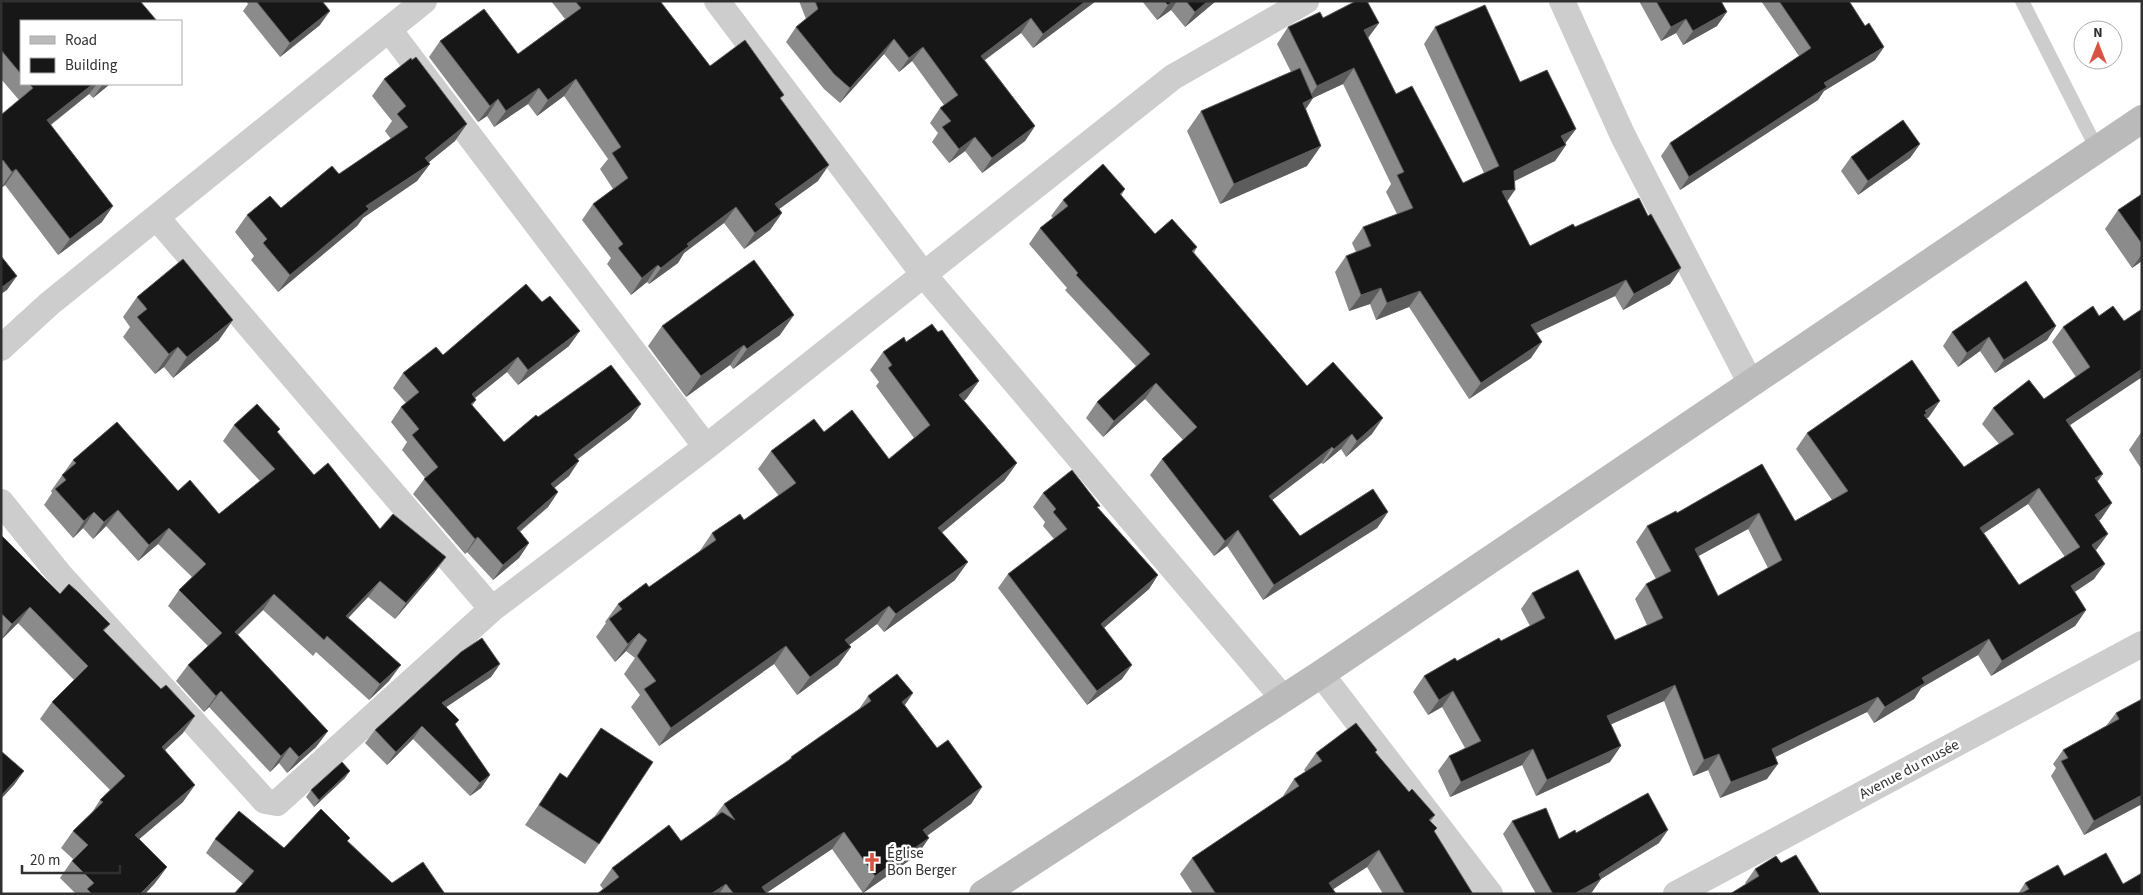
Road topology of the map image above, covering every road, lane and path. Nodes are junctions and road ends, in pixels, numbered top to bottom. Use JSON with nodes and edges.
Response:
{"nodes":[{"id":1,"x":424,"y":1,"type":"edge"},
{"id":2,"x":717,"y":1,"type":"edge"},
{"id":3,"x":1306,"y":1,"type":"edge"},
{"id":4,"x":1562,"y":1,"type":"edge"},
{"id":5,"x":2022,"y":1,"type":"edge"},
{"id":6,"x":390,"y":31,"type":"junction"},
{"id":7,"x":2142,"y":119,"type":"edge"},
{"id":8,"x":2097,"y":149,"type":"junction"},
{"id":9,"x":157,"y":218,"type":"junction"},
{"id":10,"x":924,"y":274,"type":"junction"},
{"id":11,"x":1,"y":348,"type":"edge"},
{"id":12,"x":1750,"y":382,"type":"junction"},
{"id":13,"x":706,"y":447,"type":"junction"},
{"id":14,"x":1,"y":502,"type":"edge"},
{"id":15,"x":492,"y":608,"type":"junction"},
{"id":16,"x":2142,"y":644,"type":"edge"},
{"id":17,"x":1321,"y":674,"type":"junction"},
{"id":18,"x":1283,"y":698,"type":"junction"},
{"id":19,"x":983,"y":894,"type":"edge"},
{"id":20,"x":1490,"y":894,"type":"edge"},
{"id":21,"x":1676,"y":894,"type":"edge"}],
"edges":[{"from":1,"to":6,"type":"street"},
{"from":2,"to":10,"type":"street"},
{"from":3,"to":10,"type":"street"},
{"from":4,"to":12,"type":"street"},
{"from":5,"to":8,"type":"lane"},
{"from":6,"to":9,"type":"street"},
{"from":6,"to":13,"type":"street"},
{"from":7,"to":8,"type":"street"},
{"from":8,"to":12,"type":"street"},
{"from":9,"to":11,"type":"street"},
{"from":9,"to":15,"type":"street"},
{"from":10,"to":13,"type":"street"},
{"from":10,"to":18,"type":"street"},
{"from":12,"to":17,"type":"street"},
{"from":13,"to":15,"type":"street"},
{"from":14,"to":15,"type":"street"},
{"from":16,"to":21,"type":"street","name":"Avenue du musée"},
{"from":17,"to":18,"type":"street"},
{"from":17,"to":20,"type":"street"},
{"from":18,"to":19,"type":"street"}]}
